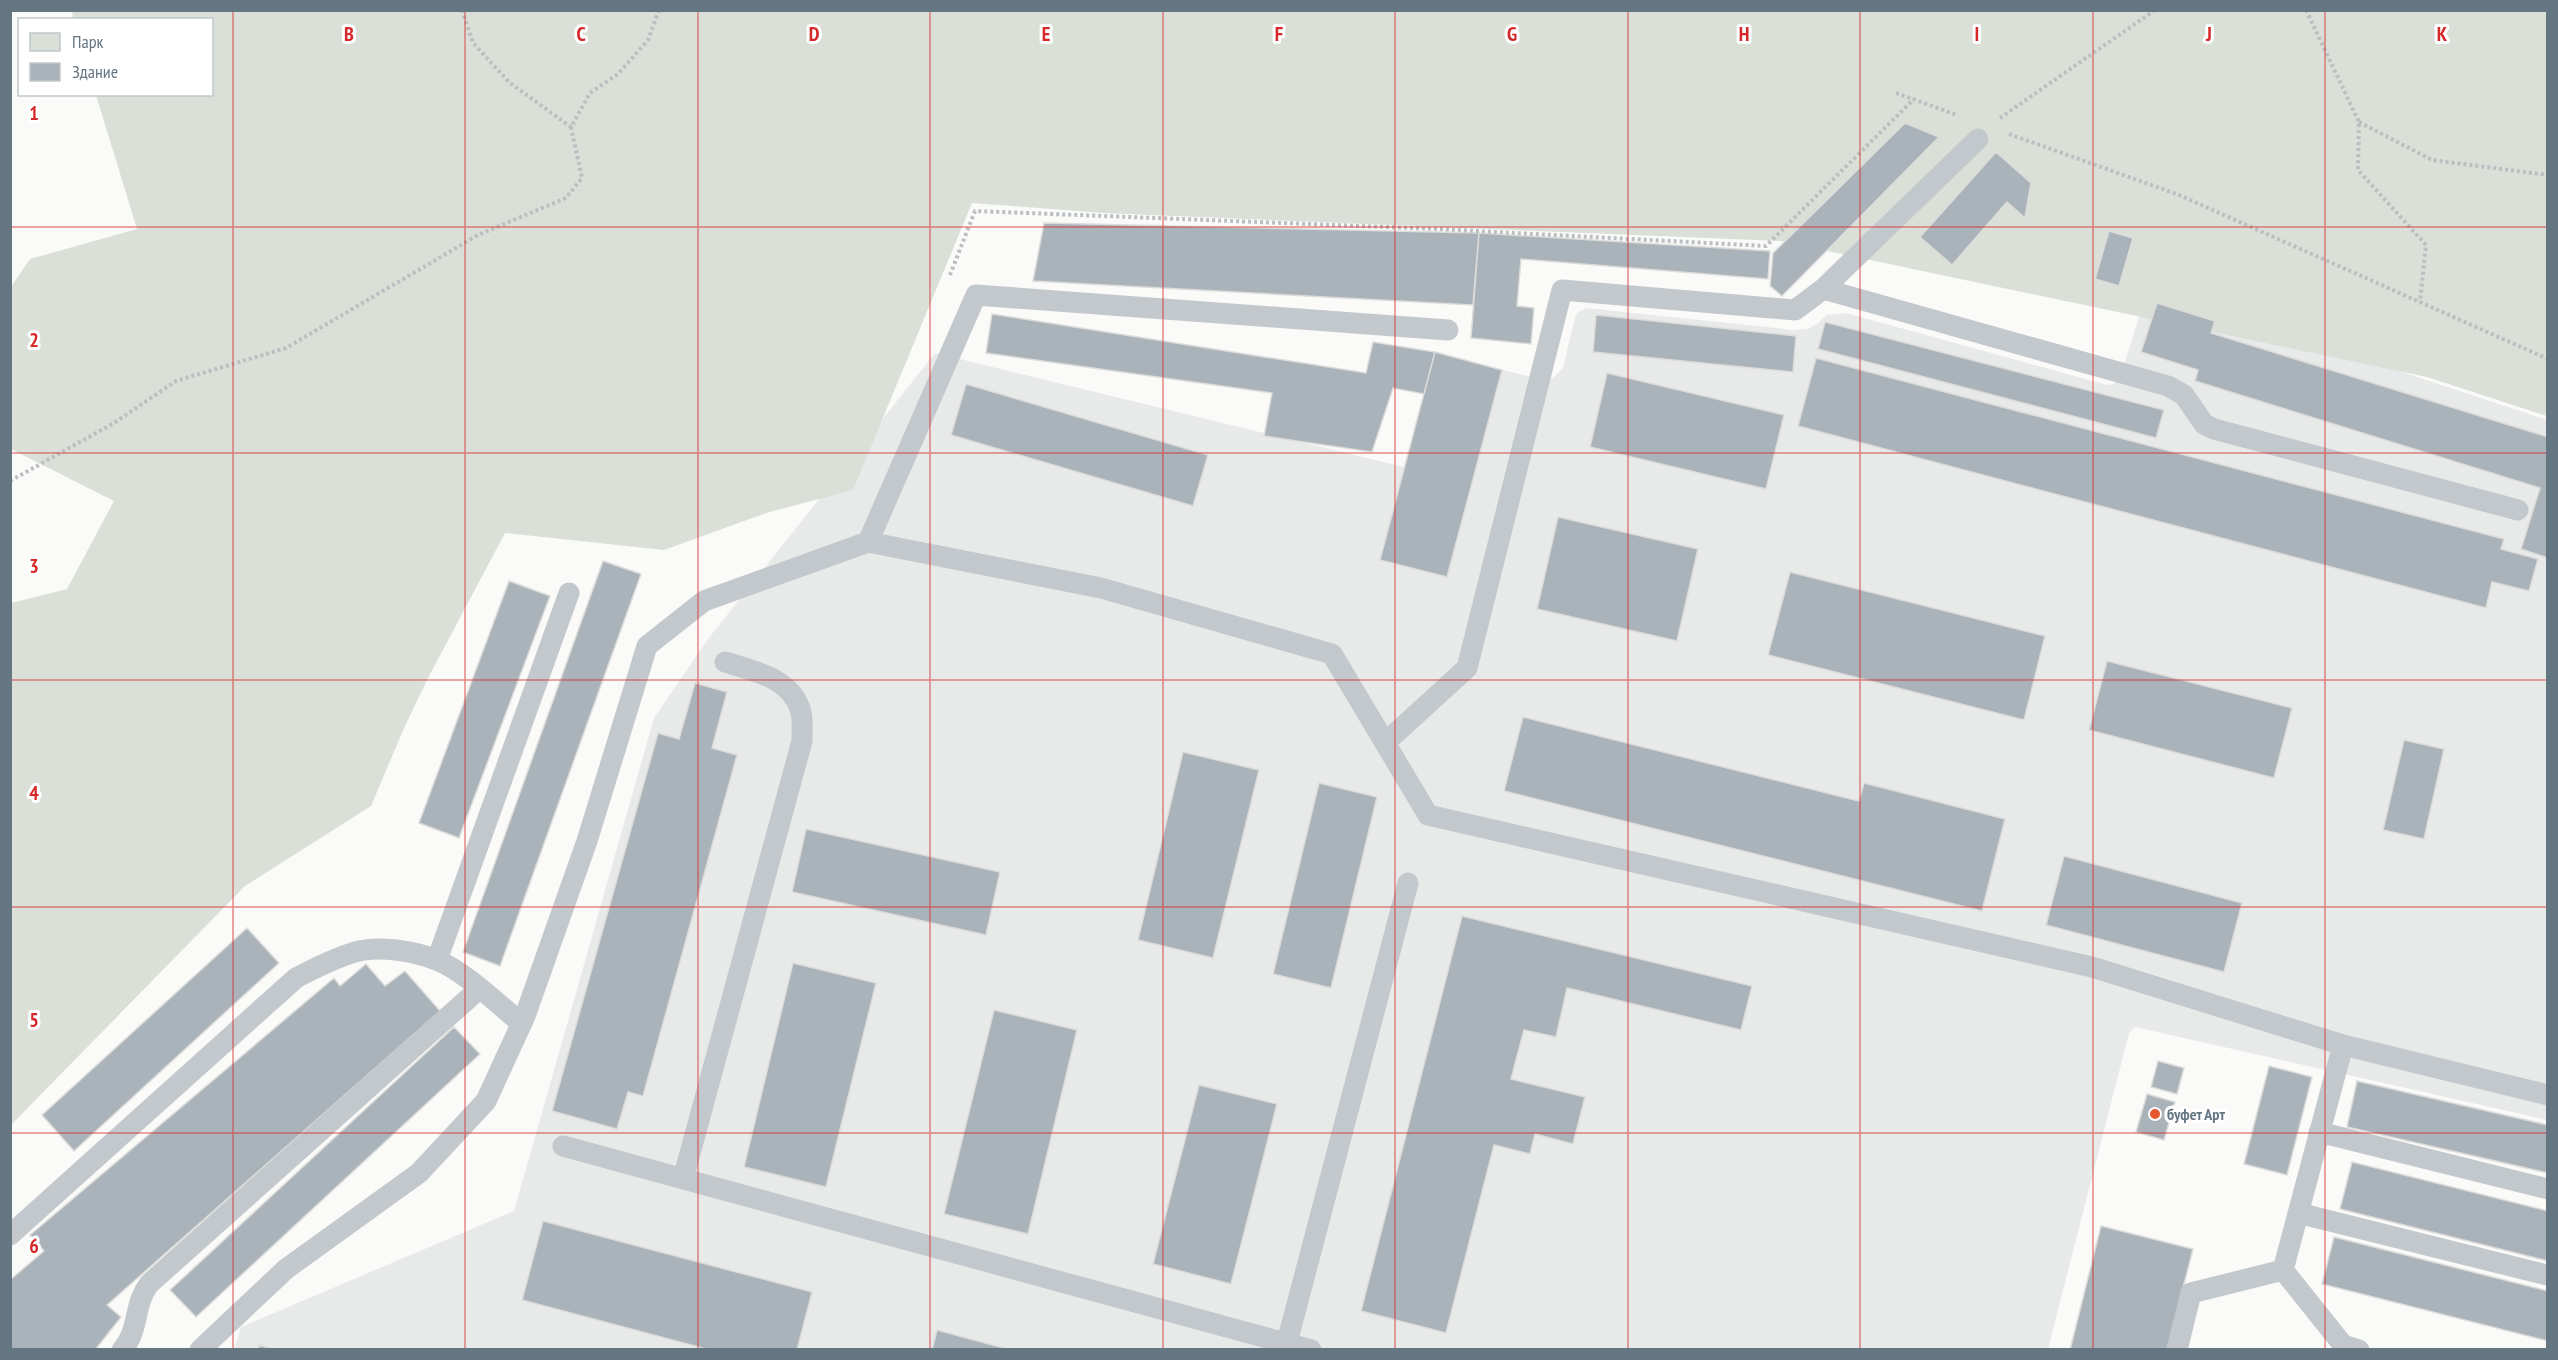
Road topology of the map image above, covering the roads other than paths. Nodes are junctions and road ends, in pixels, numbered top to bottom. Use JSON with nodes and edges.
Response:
{"nodes":[{"id":1,"x":1978,"y":139,"type":"dead end"},
{"id":2,"x":1823,"y":289,"type":"junction"},
{"id":3,"x":1448,"y":330,"type":"dead end"},
{"id":4,"x":2518,"y":510,"type":"dead end"},
{"id":5,"x":868,"y":542,"type":"junction"},
{"id":6,"x":569,"y":593,"type":"dead end"},
{"id":7,"x":725,"y":662,"type":"dead end"},
{"id":8,"x":1386,"y":742,"type":"junction"},
{"id":9,"x":1408,"y":883,"type":"dead end"},
{"id":10,"x":436,"y":960,"type":"junction"},
{"id":11,"x":479,"y":989,"type":"junction"},
{"id":12,"x":521,"y":1023,"type":"junction"},
{"id":13,"x":2343,"y":1045,"type":"junction"},
{"id":14,"x":2547,"y":1095,"type":"edge"},
{"id":15,"x":2319,"y":1132,"type":"junction"},
{"id":16,"x":563,"y":1146,"type":"dead end"},
{"id":17,"x":683,"y":1179,"type":"junction"},
{"id":18,"x":2547,"y":1189,"type":"edge"},
{"id":19,"x":2298,"y":1213,"type":"junction"},
{"id":20,"x":10,"y":1235,"type":"edge"},
{"id":21,"x":2283,"y":1270,"type":"junction"},
{"id":22,"x":2547,"y":1275,"type":"edge"},
{"id":23,"x":1286,"y":1346,"type":"edge"},
{"id":24,"x":122,"y":1350,"type":"edge"},
{"id":25,"x":200,"y":1350,"type":"edge"},
{"id":26,"x":1311,"y":1350,"type":"edge"},
{"id":27,"x":2177,"y":1350,"type":"edge"},
{"id":28,"x":2359,"y":1350,"type":"edge"}],
"edges":[{"from":1,"to":2,"type":"lane"},
{"from":2,"to":4,"type":"lane"},
{"from":2,"to":8,"type":"lane"},
{"from":3,"to":5,"type":"lane"},
{"from":5,"to":8,"type":"lane"},
{"from":5,"to":12,"type":"lane"},
{"from":6,"to":10,"type":"lane"},
{"from":7,"to":17,"type":"lane"},
{"from":8,"to":13,"type":"lane"},
{"from":9,"to":23,"type":"lane"},
{"from":10,"to":11,"type":"lane"},
{"from":10,"to":20,"type":"lane"},
{"from":11,"to":12,"type":"lane"},
{"from":11,"to":24,"type":"lane"},
{"from":12,"to":25,"type":"lane"},
{"from":13,"to":14,"type":"lane"},
{"from":13,"to":15,"type":"lane"},
{"from":15,"to":18,"type":"lane"},
{"from":15,"to":19,"type":"lane"},
{"from":16,"to":17,"type":"lane"},
{"from":17,"to":23,"type":"lane"},
{"from":19,"to":21,"type":"lane"},
{"from":19,"to":22,"type":"lane"},
{"from":21,"to":27,"type":"lane"},
{"from":21,"to":28,"type":"lane"},
{"from":23,"to":26,"type":"lane"}]}
